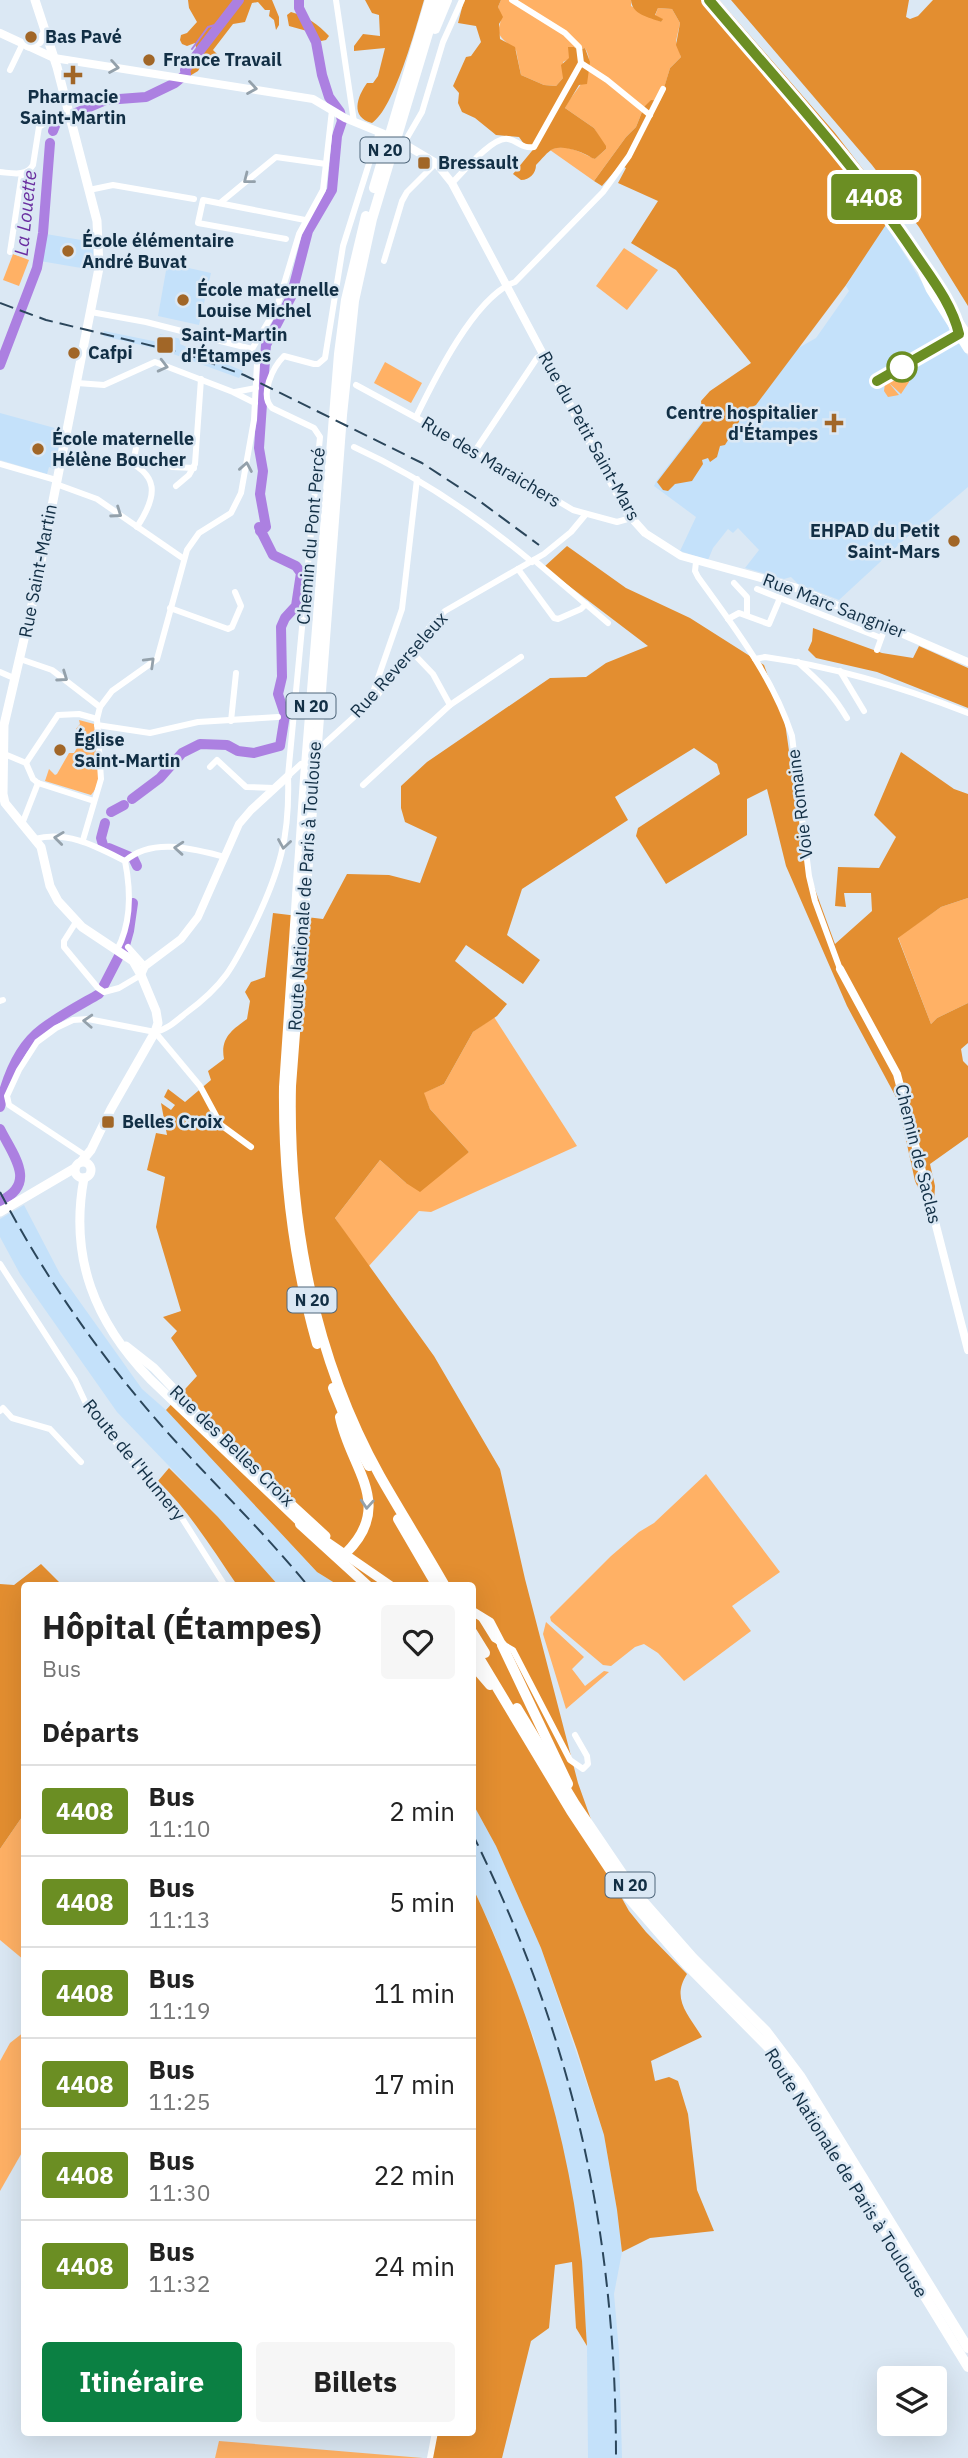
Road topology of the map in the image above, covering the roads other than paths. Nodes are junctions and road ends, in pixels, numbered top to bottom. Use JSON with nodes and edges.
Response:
{"nodes":[{"id":1,"x":35,"y":0,"type":"edge"},
{"id":2,"x":335,"y":0,"type":"edge"},
{"id":3,"x":430,"y":0,"type":"edge"},
{"id":4,"x":438,"y":0,"type":"edge"},
{"id":5,"x":447,"y":0,"type":"edge"},
{"id":6,"x":463,"y":0,"type":"edge"},
{"id":7,"x":512,"y":0,"type":"edge"},
{"id":8,"x":708,"y":0,"type":"edge"},
{"id":9,"x":0,"y":33,"type":"edge"},
{"id":10,"x":46,"y":33,"type":"junction"},
{"id":11,"x":25,"y":45,"type":"junction"},
{"id":12,"x":424,"y":47,"type":"junction"},
{"id":13,"x":54,"y":58,"type":"junction"},
{"id":14,"x":581,"y":62,"type":"junction"},
{"id":15,"x":10,"y":70,"type":"dead end"},
{"id":16,"x":663,"y":89,"type":"dead end"},
{"id":17,"x":334,"y":112,"type":"junction"},
{"id":18,"x":68,"y":113,"type":"junction"},
{"id":19,"x":650,"y":115,"type":"junction"},
{"id":20,"x":349,"y":120,"type":"junction"},
{"id":21,"x":382,"y":133,"type":"joint"},
{"id":22,"x":402,"y":142,"type":"joint"},
{"id":23,"x":436,"y":163,"type":"junction"},
{"id":24,"x":326,"y":164,"type":"junction"},
{"id":25,"x":0,"y":172,"type":"edge"},
{"id":26,"x":22,"y":173,"type":"junction"},
{"id":27,"x":452,"y":183,"type":"junction"},
{"id":28,"x":89,"y":190,"type":"junction"},
{"id":29,"x":194,"y":199,"type":"dead end"},
{"id":30,"x":220,"y":203,"type":"junction"},
{"id":31,"x":306,"y":220,"type":"junction"},
{"id":32,"x":286,"y":239,"type":"dead end"},
{"id":33,"x":10,"y":252,"type":"dead end"},
{"id":34,"x":916,"y":255,"type":"junction"},
{"id":35,"x":384,"y":261,"type":"dead end"},
{"id":36,"x":507,"y":284,"type":"junction"},
{"id":37,"x":91,"y":312,"type":"junction"},
{"id":38,"x":968,"y":336,"type":"edge"},
{"id":39,"x":968,"y":349,"type":"edge"},
{"id":40,"x":253,"y":352,"type":"junction"},
{"id":41,"x":543,"y":354,"type":"junction"},
{"id":42,"x":201,"y":379,"type":"junction"},
{"id":43,"x":76,"y":383,"type":"junction"},
{"id":44,"x":356,"y":385,"type":"dead end"},
{"id":45,"x":256,"y":388,"type":"junction"},
{"id":46,"x":233,"y":392,"type":"junction"},
{"id":47,"x":255,"y":403,"type":"junction"},
{"id":48,"x":416,"y":417,"type":"junction"},
{"id":49,"x":137,"y":443,"type":"dead end"},
{"id":50,"x":354,"y":447,"type":"dead end"},
{"id":51,"x":475,"y":451,"type":"junction"},
{"id":52,"x":121,"y":458,"type":"dead end"},
{"id":53,"x":133,"y":463,"type":"junction"},
{"id":54,"x":0,"y":464,"type":"edge"},
{"id":55,"x":173,"y":467,"type":"dead end"},
{"id":56,"x":194,"y":468,"type":"junction"},
{"id":57,"x":417,"y":479,"type":"junction"},
{"id":58,"x":56,"y":482,"type":"junction"},
{"id":59,"x":176,"y":486,"type":"dead end"},
{"id":60,"x":586,"y":514,"type":"junction"},
{"id":61,"x":631,"y":518,"type":"junction"},
{"id":62,"x":136,"y":527,"type":"junction"},
{"id":63,"x":184,"y":559,"type":"junction"},
{"id":64,"x":533,"y":561,"type":"junction"},
{"id":65,"x":696,"y":562,"type":"junction"},
{"id":66,"x":518,"y":569,"type":"junction"},
{"id":67,"x":734,"y":583,"type":"dead end"},
{"id":68,"x":757,"y":589,"type":"dead end"},
{"id":69,"x":235,"y":592,"type":"dead end"},
{"id":70,"x":779,"y":598,"type":"junction"},
{"id":71,"x":586,"y":604,"type":"junction"},
{"id":72,"x":170,"y":608,"type":"junction"},
{"id":73,"x":747,"y":615,"type":"junction"},
{"id":74,"x":728,"y":619,"type":"junction"},
{"id":75,"x":608,"y":623,"type":"dead end"},
{"id":76,"x":886,"y":625,"type":"junction"},
{"id":77,"x":881,"y":638,"type":"junction"},
{"id":78,"x":877,"y":650,"type":"dead end"},
{"id":79,"x":411,"y":651,"type":"junction"},
{"id":80,"x":522,"y":657,"type":"dead end"},
{"id":81,"x":20,"y":659,"type":"junction"},
{"id":82,"x":755,"y":659,"type":"junction"},
{"id":83,"x":968,"y":662,"type":"edge"},
{"id":84,"x":798,"y":663,"type":"junction"},
{"id":85,"x":839,"y":670,"type":"junction"},
{"id":86,"x":0,"y":671,"type":"edge"},
{"id":87,"x":381,"y":672,"type":"junction"},
{"id":88,"x":236,"y":673,"type":"dead end"},
{"id":89,"x":392,"y":677,"type":"junction"},
{"id":90,"x":16,"y":680,"type":"junction"},
{"id":91,"x":369,"y":704,"type":"junction"},
{"id":92,"x":450,"y":705,"type":"junction"},
{"id":93,"x":100,"y":707,"type":"junction"},
{"id":94,"x":864,"y":711,"type":"dead end"},
{"id":95,"x":968,"y":713,"type":"edge"},
{"id":96,"x":278,"y":718,"type":"dead end"},
{"id":97,"x":847,"y":718,"type":"dead end"},
{"id":98,"x":231,"y":721,"type":"junction"},
{"id":99,"x":97,"y":722,"type":"junction"},
{"id":100,"x":1,"y":738,"type":"edge"},
{"id":101,"x":321,"y":747,"type":"dead end"},
{"id":102,"x":2,"y":753,"type":"edge"},
{"id":103,"x":26,"y":763,"type":"junction"},
{"id":104,"x":301,"y":764,"type":"dead end"},
{"id":105,"x":210,"y":767,"type":"dead end"},
{"id":106,"x":288,"y":776,"type":"junction"},
{"id":107,"x":38,"y":783,"type":"junction"},
{"id":108,"x":363,"y":785,"type":"dead end"},
{"id":109,"x":274,"y":788,"type":"junction"},
{"id":110,"x":94,"y":801,"type":"junction"},
{"id":111,"x":22,"y":824,"type":"junction"},
{"id":112,"x":35,"y":839,"type":"junction"},
{"id":113,"x":83,"y":840,"type":"junction"},
{"id":114,"x":129,"y":857,"type":"junction"},
{"id":115,"x":225,"y":857,"type":"junction"},
{"id":116,"x":76,"y":922,"type":"junction"},
{"id":117,"x":122,"y":951,"type":"junction"},
{"id":118,"x":840,"y":969,"type":"joint"},
{"id":119,"x":143,"y":970,"type":"junction"},
{"id":120,"x":155,"y":1032,"type":"junction"},
{"id":121,"x":251,"y":1147,"type":"dead end"},
{"id":122,"x":83,"y":1165,"type":"junction"},
{"id":123,"x":0,"y":1212,"type":"edge"},
{"id":124,"x":0,"y":1264,"type":"edge"},
{"id":125,"x":968,"y":1350,"type":"edge"},
{"id":126,"x":137,"y":1359,"type":"junction"},
{"id":127,"x":335,"y":1393,"type":"junction"},
{"id":128,"x":0,"y":1411,"type":"edge"},
{"id":129,"x":81,"y":1462,"type":"dead end"},
{"id":130,"x":300,"y":1524,"type":"junction"},
{"id":131,"x":345,"y":1554,"type":"junction"},
{"id":132,"x":222,"y":1582,"type":"edge"},
{"id":133,"x":364,"y":1582,"type":"edge"},
{"id":134,"x":385,"y":1582,"type":"edge"},
{"id":135,"x":435,"y":1582,"type":"edge"},
{"id":136,"x":443,"y":1582,"type":"edge"},
{"id":137,"x":476,"y":1613,"type":"edge"},
{"id":138,"x":476,"y":1639,"type":"edge"},
{"id":139,"x":502,"y":1645,"type":"junction"},
{"id":140,"x":476,"y":1653,"type":"edge"},
{"id":141,"x":476,"y":1670,"type":"edge"},
{"id":142,"x":515,"y":1717,"type":"junction"},
{"id":143,"x":575,"y":1735,"type":"dead end"},
{"id":144,"x":575,"y":1804,"type":"junction"},
{"id":145,"x":968,"y":2348,"type":"edge"},
{"id":146,"x":968,"y":2367,"type":"edge"},
{"id":147,"x":434,"y":2436,"type":"edge"},
{"id":148,"x":430,"y":2458,"type":"edge"}],
"edges":[{"from":1,"to":10,"type":"main road","name":"Rue Saint-Martin"},
{"from":2,"to":20,"type":"street"},
{"from":3,"to":127,"type":"main road","name":"Route Nationale de Paris à Toulouse","number":"N 20"},
{"from":4,"to":12,"type":"main road","name":"Route Nationale de Paris à Toulouse","number":"N 20"},
{"from":5,"to":12,"type":"main road"},
{"from":6,"to":22,"type":"street"},
{"from":7,"to":14,"type":"street"},
{"from":8,"to":34,"type":"main road"},
{"from":9,"to":11,"type":"street"},
{"from":10,"to":11,"type":"main road"},
{"from":10,"to":13,"type":"main road","name":"Rue Saint-Martin"},
{"from":11,"to":13,"type":"street"},
{"from":11,"to":15,"type":"street"},
{"from":12,"to":136,"type":"main road","name":"Route Nationale de Paris à Toulouse","number":"N 20"},
{"from":13,"to":17,"type":"street","one_way":true},
{"from":13,"to":18,"type":"main road","name":"Rue Saint-Martin"},
{"from":14,"to":19,"type":"street"},
{"from":14,"to":27,"type":"street"},
{"from":16,"to":19,"type":"street"},
{"from":17,"to":20,"type":"street"},
{"from":17,"to":24,"type":"street"},
{"from":18,"to":26,"type":"street"},
{"from":18,"to":28,"type":"main road","name":"Rue Saint-Martin"},
{"from":19,"to":36,"type":"street"},
{"from":20,"to":21,"type":"street"},
{"from":21,"to":106,"type":"street","name":"Chemin du Pont Percé"},
{"from":22,"to":23,"type":"street","name":"Rue du Petit Saint-Mars"},
{"from":23,"to":27,"type":"street","name":"Rue du Petit Saint-Mars"},
{"from":23,"to":35,"type":"street"},
{"from":24,"to":30,"type":"street","one_way":true},
{"from":24,"to":31,"type":"street"},
{"from":25,"to":26,"type":"street"},
{"from":26,"to":33,"type":"street"},
{"from":27,"to":36,"type":"street","name":"Rue du Petit Saint-Mars"},
{"from":28,"to":29,"type":"street"},
{"from":28,"to":37,"type":"main road","name":"Rue Saint-Martin"},
{"from":30,"to":31,"type":"street"},
{"from":30,"to":32,"type":"street"},
{"from":31,"to":40,"type":"street"},
{"from":34,"to":38,"type":"main road"},
{"from":34,"to":39,"type":"main road"},
{"from":36,"to":41,"type":"street","name":"Rue du Petit Saint-Mars"},
{"from":36,"to":48,"type":"street"},
{"from":37,"to":40,"type":"street"},
{"from":37,"to":43,"type":"main road","name":"Rue Saint-Martin"},
{"from":40,"to":45,"type":"street"},
{"from":41,"to":51,"type":"street"},
{"from":41,"to":61,"type":"street","name":"Rue du Petit Saint-Mars"},
{"from":43,"to":42,"type":"street","one_way":true},
{"from":42,"to":46,"type":"street"},
{"from":42,"to":56,"type":"street"},
{"from":43,"to":58,"type":"main road","name":"Rue Saint-Martin"},
{"from":44,"to":48,"type":"street","name":"Rue des Maraichers"},
{"from":45,"to":46,"type":"street"},
{"from":45,"to":47,"type":"street"},
{"from":46,"to":47,"type":"street"},
{"from":63,"to":47,"type":"street","one_way":true},
{"from":48,"to":51,"type":"street","name":"Rue des Maraichers"},
{"from":49,"to":53,"type":"street"},
{"from":50,"to":57,"type":"street"},
{"from":51,"to":60,"type":"street","name":"Rue des Maraichers"},
{"from":52,"to":53,"type":"street"},
{"from":53,"to":62,"type":"street"},
{"from":54,"to":58,"type":"street"},
{"from":55,"to":56,"type":"street"},
{"from":56,"to":59,"type":"street"},
{"from":57,"to":64,"type":"street"},
{"from":57,"to":87,"type":"street"},
{"from":58,"to":62,"type":"street","one_way":true},
{"from":58,"to":81,"type":"main road","name":"Rue Saint-Martin"},
{"from":60,"to":61,"type":"street","name":"Rue des Maraichers"},
{"from":60,"to":64,"type":"street","name":"Rue Reverseleux"},
{"from":61,"to":65,"type":"street","name":"Rue du Petit Saint-Mars"},
{"from":62,"to":63,"type":"street"},
{"from":63,"to":72,"type":"street"},
{"from":64,"to":66,"type":"street","name":"Rue Reverseleux"},
{"from":64,"to":71,"type":"street"},
{"from":65,"to":74,"type":"street"},
{"from":65,"to":76,"type":"street","name":"Rue Marc Sangnier"},
{"from":66,"to":71,"type":"street"},
{"from":66,"to":79,"type":"street","name":"Rue Reverseleux"},
{"from":67,"to":73,"type":"street"},
{"from":68,"to":70,"type":"street"},
{"from":69,"to":72,"type":"street"},
{"from":70,"to":73,"type":"street"},
{"from":70,"to":77,"type":"street"},
{"from":71,"to":75,"type":"street"},
{"from":93,"to":72,"type":"street","one_way":true},
{"from":73,"to":74,"type":"street"},
{"from":74,"to":82,"type":"street","name":"Voie Romaine"},
{"from":76,"to":77,"type":"street"},
{"from":76,"to":83,"type":"street","name":"Rue Marc Sangnier"},
{"from":77,"to":78,"type":"street"},
{"from":79,"to":89,"type":"street","name":"Rue Reverseleux"},
{"from":79,"to":92,"type":"street"},
{"from":80,"to":92,"type":"street"},
{"from":81,"to":90,"type":"main road","name":"Rue Saint-Martin"},
{"from":81,"to":93,"type":"street","one_way":true},
{"from":82,"to":84,"type":"street"},
{"from":82,"to":118,"type":"street","name":"Voie Romaine"},
{"from":84,"to":85,"type":"street"},
{"from":84,"to":97,"type":"street"},
{"from":85,"to":94,"type":"street"},
{"from":85,"to":95,"type":"street"},
{"from":86,"to":90,"type":"street"},
{"from":87,"to":89,"type":"street"},
{"from":87,"to":91,"type":"street"},
{"from":88,"to":98,"type":"street"},
{"from":89,"to":91,"type":"street","name":"Rue Reverseleux"},
{"from":90,"to":100,"type":"main road","name":"Rue Saint-Martin"},
{"from":91,"to":101,"type":"street","name":"Rue Reverseleux"},
{"from":92,"to":108,"type":"street"},
{"from":93,"to":99,"type":"street"},
{"from":96,"to":98,"type":"street"},
{"from":98,"to":99,"type":"street"},
{"from":99,"to":103,"type":"street"},
{"from":99,"to":110,"type":"street"},
{"from":100,"to":102,"type":"main road","name":"Rue Saint-Martin"},
{"from":102,"to":103,"type":"street"},
{"from":102,"to":111,"type":"main road","name":"Rue Saint-Martin"},
{"from":103,"to":107,"type":"street"},
{"from":104,"to":106,"type":"street"},
{"from":105,"to":109,"type":"street"},
{"from":106,"to":109,"type":"street"},
{"from":106,"to":120,"type":"street","one_way":true},
{"from":107,"to":110,"type":"street"},
{"from":107,"to":111,"type":"street"},
{"from":109,"to":115,"type":"street"},
{"from":110,"to":113,"type":"street"},
{"from":111,"to":112,"type":"main road","name":"Rue Saint-Martin"},
{"from":113,"to":112,"type":"street","one_way":true},
{"from":112,"to":116,"type":"main road","name":"Rue Saint-Martin"},
{"from":113,"to":114,"type":"street"},
{"from":115,"to":114,"type":"street","one_way":true},
{"from":114,"to":117,"type":"street"},
{"from":115,"to":119,"type":"street"},
{"from":116,"to":117,"type":"main road","name":"Rue Saint-Martin"},
{"from":116,"to":119,"type":"street"},
{"from":117,"to":119,"type":"main road","name":"Rue Saint-Martin"},
{"from":118,"to":125,"type":"street","name":"Chemin de Saclas"},
{"from":119,"to":120,"type":"main road","name":"Rue Saint-Martin"},
{"from":120,"to":121,"type":"street"},
{"from":120,"to":122,"type":"main road","name":"Rue des Belles Croix"},
{"from":120,"to":122,"type":"street","one_way":true},
{"from":122,"to":123,"type":"main road"},
{"from":122,"to":126,"type":"main road","name":"Rue des Belles Croix"},
{"from":124,"to":132,"type":"street","name":"Route de l'Humery"},
{"from":126,"to":130,"type":"main road","name":"Rue des Belles Croix"},
{"from":126,"to":131,"type":"main road","name":"Rue des Belles Croix"},
{"from":127,"to":131,"type":"main road","one_way":true},
{"from":127,"to":135,"type":"main road","name":"Route Nationale de Paris à Toulouse","number":"N 20"},
{"from":128,"to":129,"type":"street"},
{"from":130,"to":131,"type":"main road","name":"Rue des Belles Croix"},
{"from":130,"to":133,"type":"main road"},
{"from":131,"to":134,"type":"main road"},
{"from":137,"to":139,"type":"main road"},
{"from":138,"to":144,"type":"main road","name":"Route Nationale de Paris à Toulouse","number":"N 20"},
{"from":139,"to":143,"type":"street"},
{"from":139,"to":144,"type":"main road"},
{"from":140,"to":142,"type":"main road","name":"Route Nationale de Paris à Toulouse","number":"N 20"},
{"from":141,"to":142,"type":"main road"},
{"from":142,"to":146,"type":"main road","name":"Route Nationale de Paris à Toulouse","number":"N 20"},
{"from":144,"to":145,"type":"main road","name":"Route Nationale de Paris à Toulouse","number":"N 20"},
{"from":147,"to":148,"type":"street"}]}
